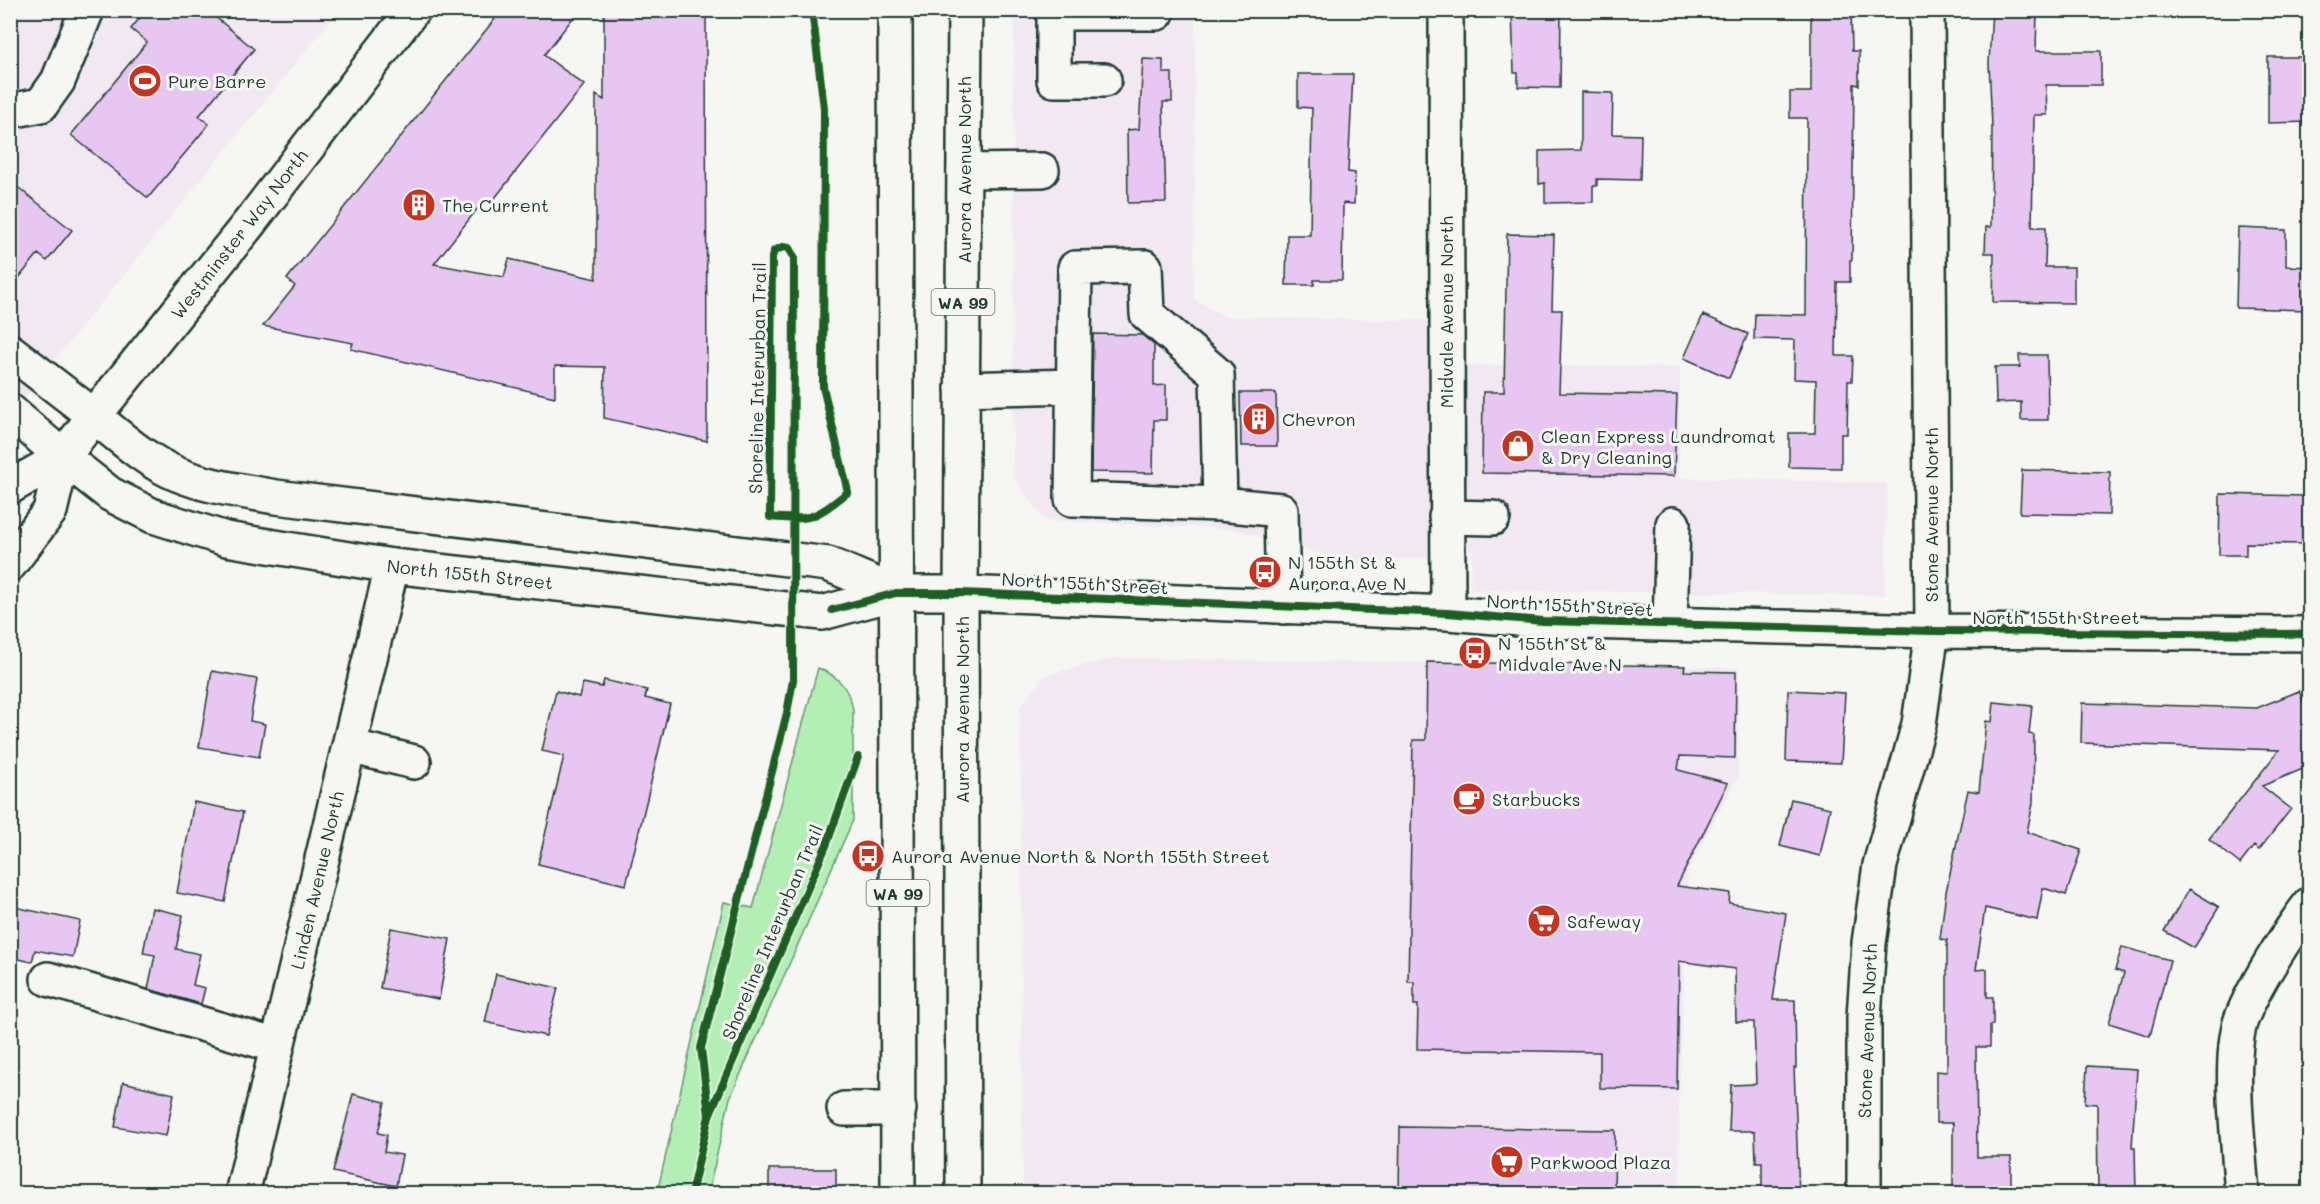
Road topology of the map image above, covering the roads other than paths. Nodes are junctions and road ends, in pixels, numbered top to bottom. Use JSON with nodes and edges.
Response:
{"nodes":[{"id":1,"x":87,"y":10,"type":"edge"},
{"id":2,"x":413,"y":10,"type":"edge"},
{"id":3,"x":894,"y":10,"type":"edge"},
{"id":4,"x":965,"y":10,"type":"edge"},
{"id":5,"x":1446,"y":10,"type":"edge"},
{"id":6,"x":1927,"y":10,"type":"edge"},
{"id":7,"x":1054,"y":12,"type":"edge"},
{"id":8,"x":1157,"y":13,"type":"dead end"},
{"id":9,"x":1104,"y":80,"type":"dead end"},
{"id":10,"x":10,"y":111,"type":"edge"},
{"id":11,"x":1042,"y":170,"type":"dead end"},
{"id":12,"x":964,"y":171,"type":"junction"},
{"id":13,"x":10,"y":351,"type":"edge"},
{"id":14,"x":1073,"y":386,"type":"junction"},
{"id":15,"x":962,"y":389,"type":"junction"},
{"id":16,"x":10,"y":411,"type":"edge"},
{"id":17,"x":94,"y":416,"type":"junction"},
{"id":18,"x":63,"y":457,"type":"junction"},
{"id":19,"x":10,"y":487,"type":"edge"},
{"id":20,"x":1220,"y":504,"type":"junction"},
{"id":21,"x":1446,"y":517,"type":"junction"},
{"id":22,"x":1493,"y":518,"type":"dead end"},
{"id":23,"x":1673,"y":524,"type":"dead end"},
{"id":24,"x":10,"y":564,"type":"edge"},
{"id":25,"x":392,"y":566,"type":"junction"},
{"id":26,"x":896,"y":593,"type":"junction"},
{"id":27,"x":961,"y":593,"type":"junction"},
{"id":28,"x":1283,"y":607,"type":"junction"},
{"id":29,"x":1448,"y":613,"type":"junction"},
{"id":30,"x":1670,"y":624,"type":"junction"},
{"id":31,"x":1932,"y":631,"type":"junction"},
{"id":32,"x":2310,"y":634,"type":"edge"},
{"id":33,"x":349,"y":746,"type":"junction"},
{"id":34,"x":414,"y":762,"type":"dead end"},
{"id":35,"x":2310,"y":904,"type":"edge"},
{"id":36,"x":48,"y":980,"type":"dead end"},
{"id":37,"x":277,"y":1046,"type":"junction"},
{"id":38,"x":844,"y":1109,"type":"dead end"},
{"id":39,"x":899,"y":1109,"type":"junction"},
{"id":40,"x":242,"y":1194,"type":"edge"},
{"id":41,"x":898,"y":1194,"type":"edge"},
{"id":42,"x":963,"y":1194,"type":"edge"},
{"id":43,"x":1864,"y":1194,"type":"edge"},
{"id":44,"x":2242,"y":1194,"type":"edge"}],
"edges":[{"from":1,"to":10,"type":"main road"},
{"from":2,"to":17,"type":"main road","name":"Westminster Way North"},
{"from":3,"to":26,"type":"main road","number":"WA 99"},
{"from":4,"to":12,"type":"main road","name":"Aurora Avenue North","number":"WA 99"},
{"from":5,"to":21,"type":"main road","name":"Midvale Avenue North"},
{"from":6,"to":31,"type":"main road","name":"Stone Avenue North"},
{"from":7,"to":8,"type":"main road"},
{"from":7,"to":9,"type":"main road"},
{"from":11,"to":12,"type":"main road"},
{"from":12,"to":15,"type":"main road","name":"Aurora Avenue North","number":"WA 99"},
{"from":13,"to":17,"type":"main road","name":"North 155th Street"},
{"from":14,"to":15,"type":"main road"},
{"from":14,"to":20,"type":"main road"},
{"from":14,"to":20,"type":"main road"},
{"from":15,"to":27,"type":"main road","name":"Aurora Avenue North","number":"WA 99"},
{"from":16,"to":18,"type":"main road","name":"North 155th Street"},
{"from":17,"to":18,"type":"main road","name":"Westminster Way North"},
{"from":17,"to":26,"type":"main road","name":"North 155th Street"},
{"from":18,"to":19,"type":"main road","name":"Westminster Way North"},
{"from":18,"to":24,"type":"main road","name":"Westminster Way North"},
{"from":18,"to":25,"type":"main road","name":"North 155th Street"},
{"from":20,"to":28,"type":"main road"},
{"from":21,"to":22,"type":"main road"},
{"from":21,"to":29,"type":"main road","name":"Midvale Avenue North"},
{"from":23,"to":30,"type":"main road"},
{"from":25,"to":26,"type":"main road","name":"North 155th Street"},
{"from":25,"to":33,"type":"main road","name":"Linden Avenue North"},
{"from":26,"to":27,"type":"main road","name":"North 155th Street"},
{"from":26,"to":39,"type":"main road","number":"WA 99"},
{"from":27,"to":28,"type":"main road","name":"North 155th Street"},
{"from":27,"to":42,"type":"main road","name":"Aurora Avenue North","number":"WA 99"},
{"from":28,"to":29,"type":"main road","name":"North 155th Street"},
{"from":29,"to":30,"type":"main road","name":"North 155th Street"},
{"from":30,"to":31,"type":"main road","name":"North 155th Street"},
{"from":31,"to":32,"type":"main road","name":"North 155th Street"},
{"from":31,"to":43,"type":"main road","name":"Stone Avenue North"},
{"from":33,"to":34,"type":"main road"},
{"from":33,"to":37,"type":"main road","name":"Linden Avenue North"},
{"from":35,"to":44,"type":"main road"},
{"from":36,"to":37,"type":"main road"},
{"from":37,"to":40,"type":"main road","name":"Linden Avenue North"},
{"from":38,"to":39,"type":"main road"},
{"from":39,"to":41,"type":"main road","number":"WA 99"}]}
